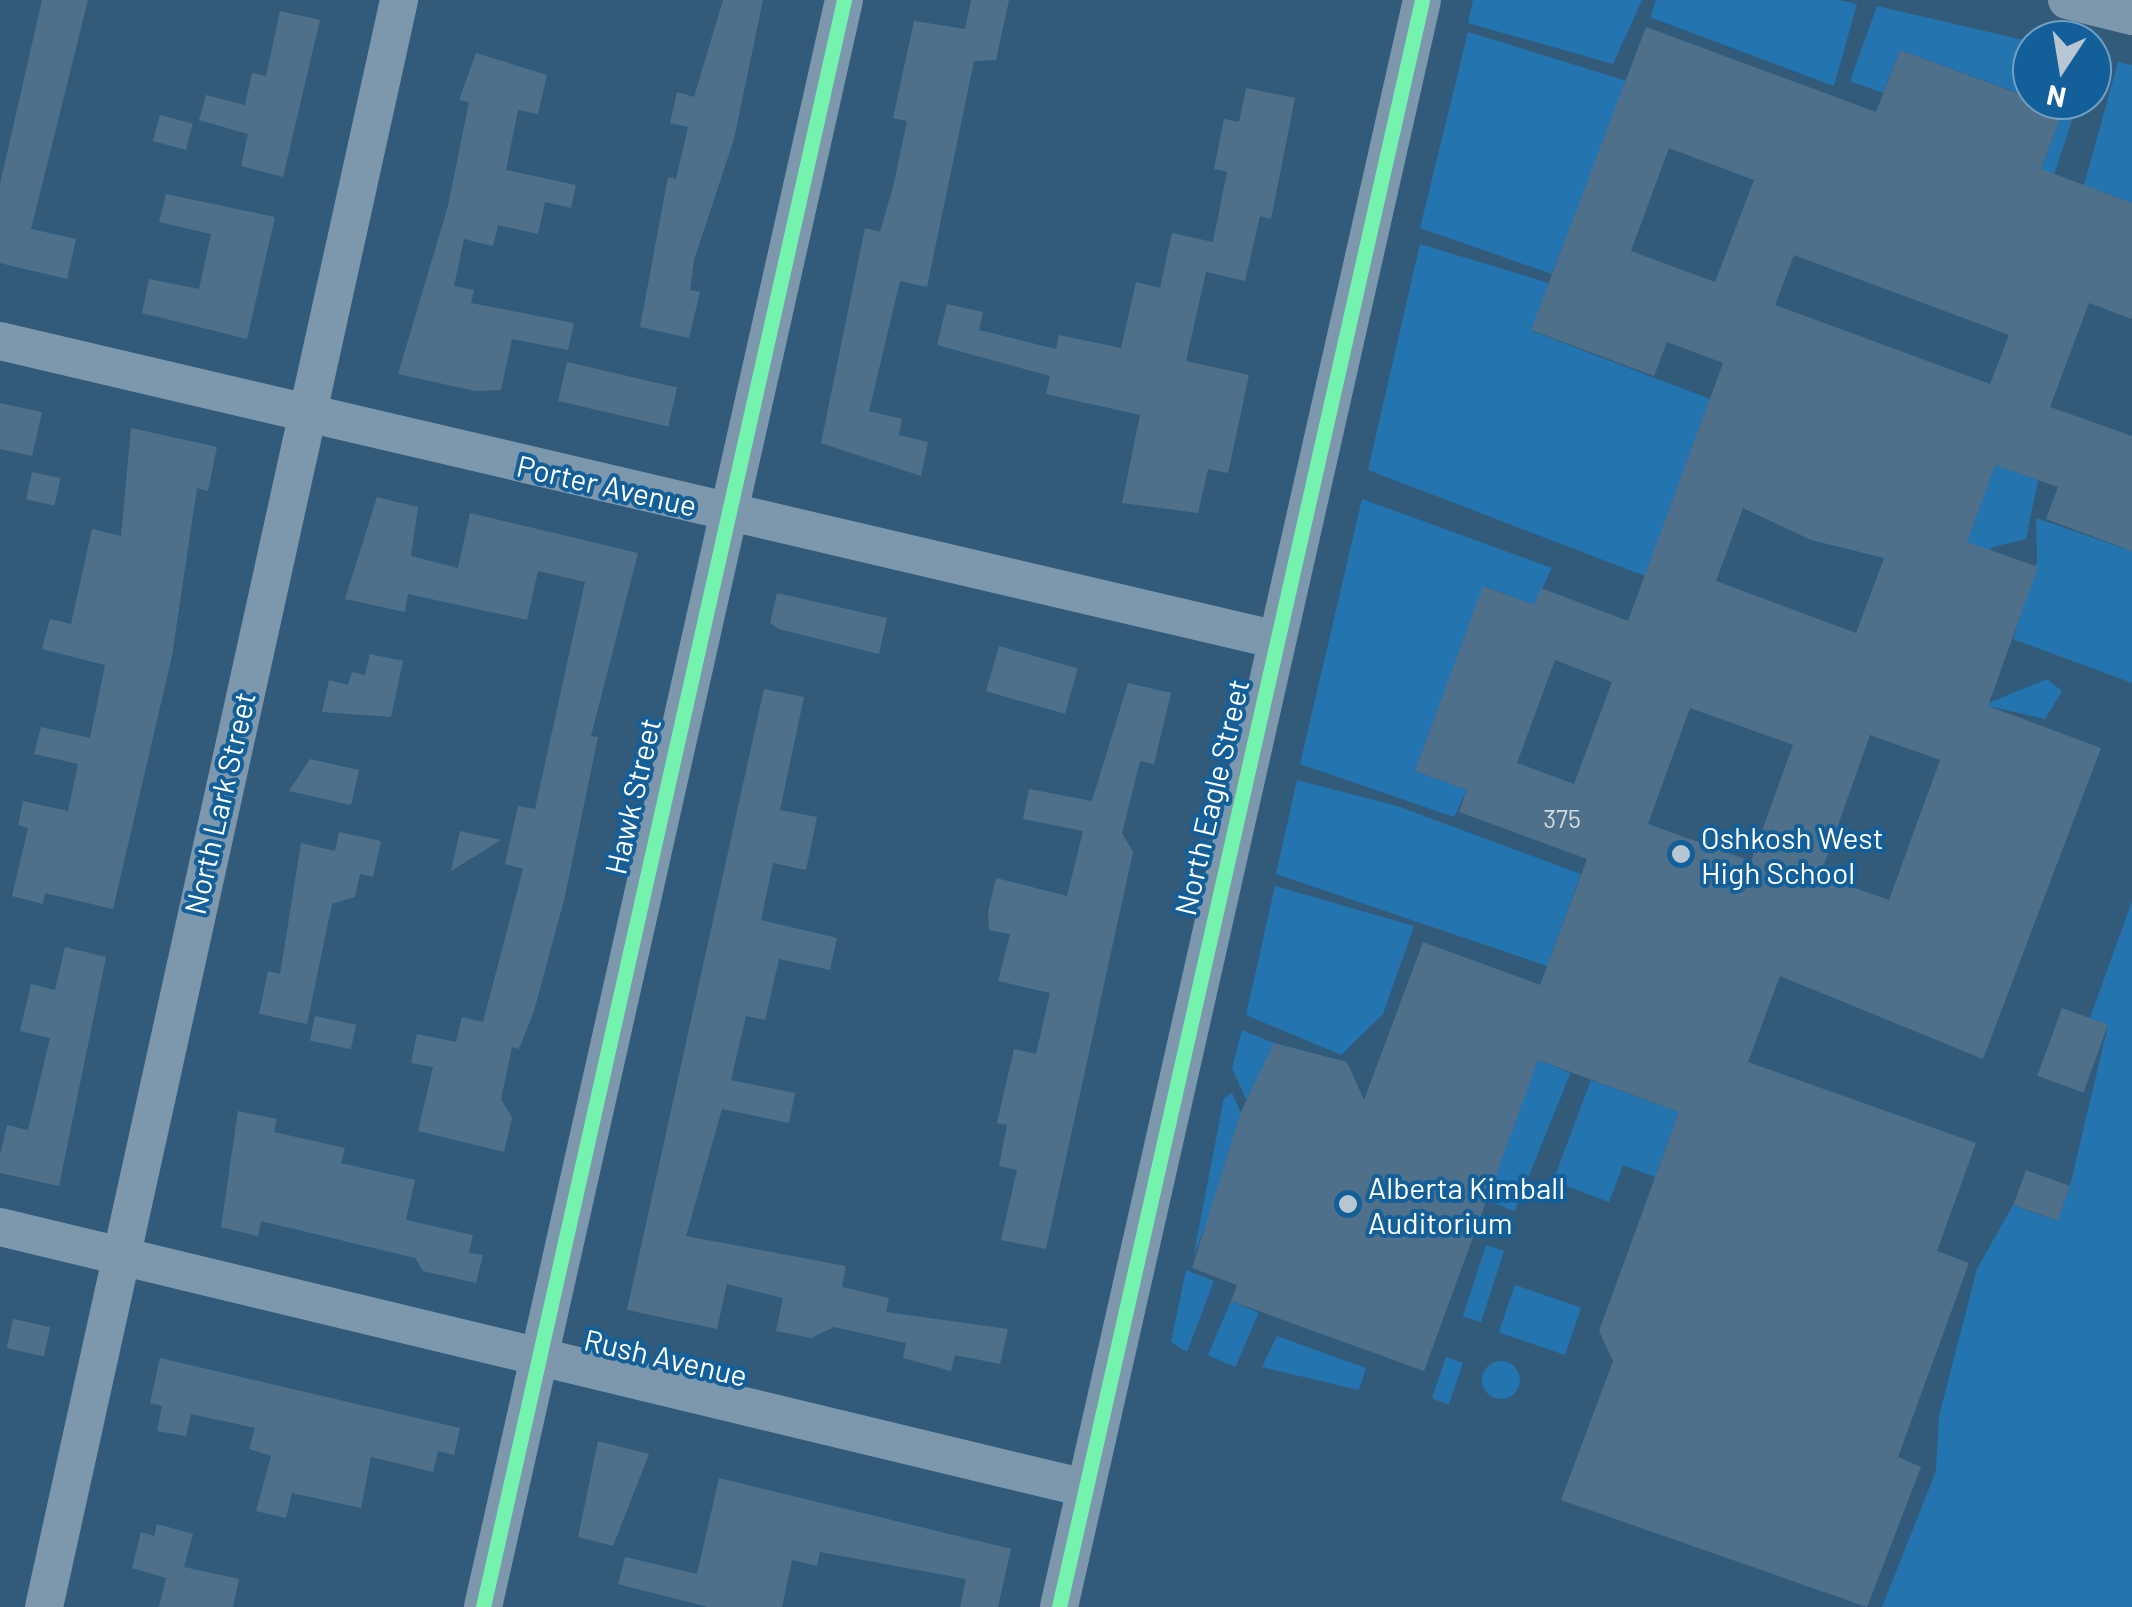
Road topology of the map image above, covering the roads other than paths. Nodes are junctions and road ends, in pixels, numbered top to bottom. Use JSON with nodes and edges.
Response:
{"nodes":[{"id":1,"x":399,"y":0,"type":"edge"},
{"id":2,"x":844,"y":0,"type":"edge"},
{"id":3,"x":1422,"y":0,"type":"edge"},
{"id":4,"x":2066,"y":0,"type":"edge"},
{"id":5,"x":2132,"y":16,"type":"edge"},
{"id":6,"x":0,"y":341,"type":"edge"},
{"id":7,"x":307,"y":414,"type":"junction"},
{"id":8,"x":728,"y":513,"type":"junction"},
{"id":9,"x":1274,"y":639,"type":"junction"},
{"id":10,"x":0,"y":1228,"type":"edge"},
{"id":11,"x":117,"y":1257,"type":"junction"},
{"id":12,"x":534,"y":1355,"type":"junction"},
{"id":13,"x":1085,"y":1488,"type":"junction"},
{"id":14,"x":44,"y":1607,"type":"edge"},
{"id":15,"x":482,"y":1607,"type":"edge"},
{"id":16,"x":1059,"y":1607,"type":"edge"}],
"edges":[{"from":1,"to":7,"type":"street","name":"North Lark Street"},
{"from":2,"to":8,"type":"street","name":"Hawk Street"},
{"from":3,"to":9,"type":"street","name":"North Eagle Street"},
{"from":4,"to":5,"type":"street"},
{"from":6,"to":7,"type":"street","name":"Porter Avenue"},
{"from":7,"to":8,"type":"street","name":"Porter Avenue"},
{"from":7,"to":11,"type":"street","name":"North Lark Street"},
{"from":8,"to":9,"type":"street","name":"Porter Avenue"},
{"from":8,"to":12,"type":"street","name":"Hawk Street"},
{"from":9,"to":13,"type":"street","name":"North Eagle Street"},
{"from":10,"to":11,"type":"street","name":"Rush Avenue"},
{"from":11,"to":12,"type":"street","name":"Rush Avenue"},
{"from":11,"to":14,"type":"street","name":"North Lark Street"},
{"from":12,"to":13,"type":"street","name":"Rush Avenue"},
{"from":12,"to":15,"type":"street","name":"Hawk Street"},
{"from":13,"to":16,"type":"street","name":"North Eagle Street"}]}
